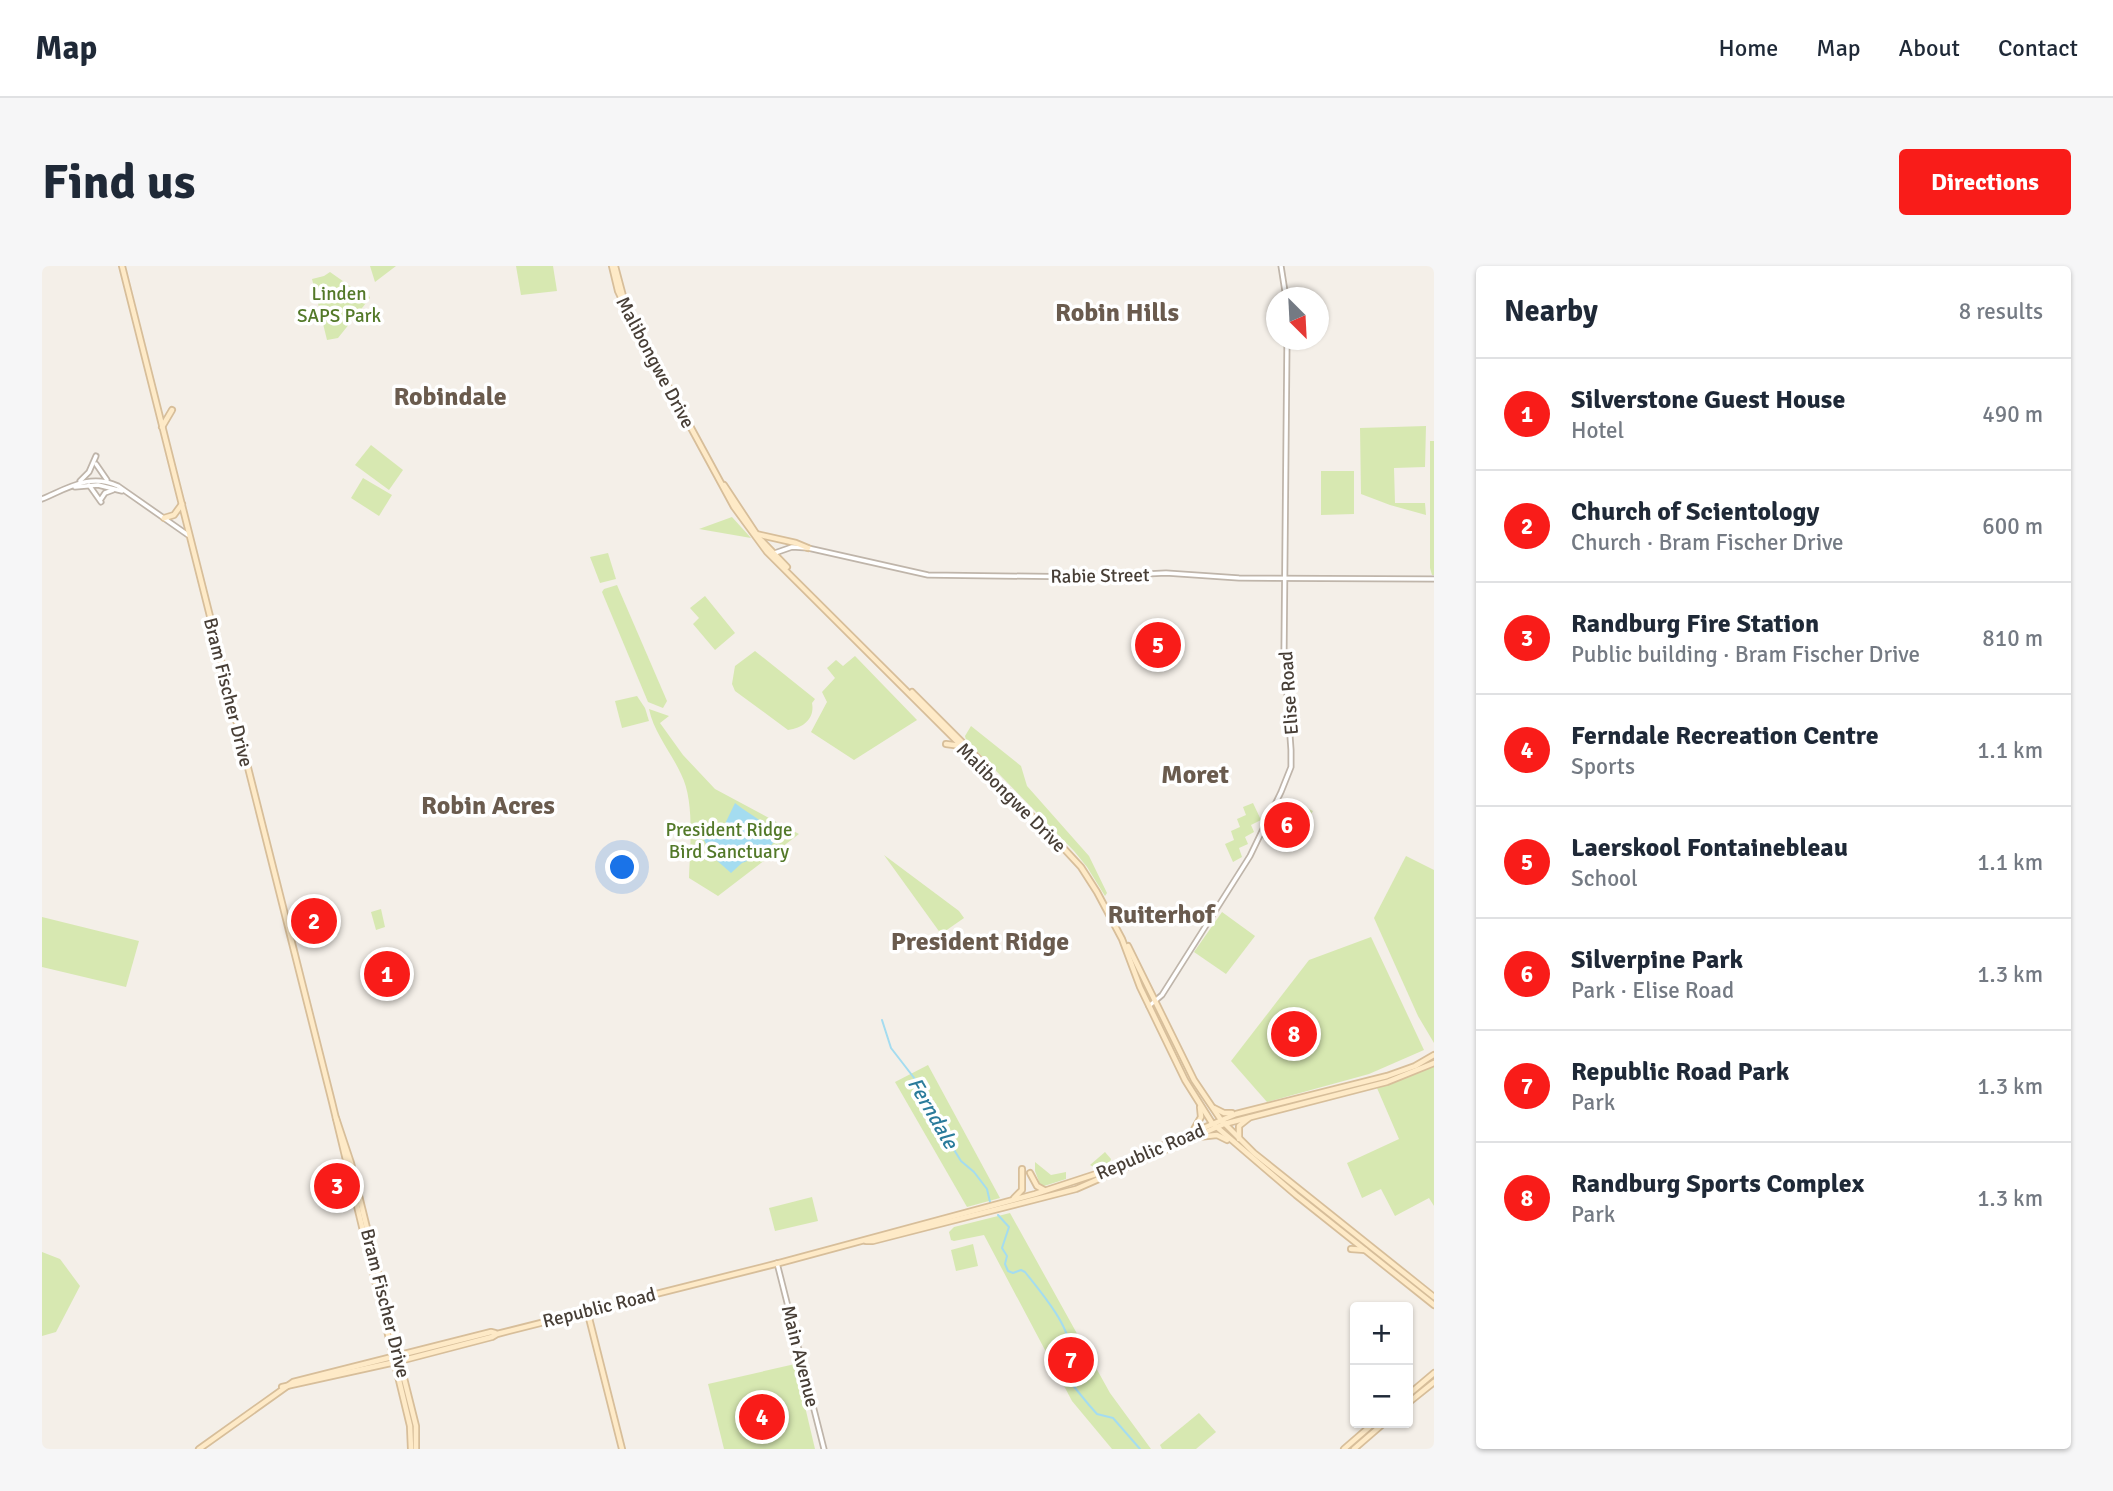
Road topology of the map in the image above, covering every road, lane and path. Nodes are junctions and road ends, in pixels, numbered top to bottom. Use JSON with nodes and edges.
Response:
{"nodes":[{"id":1,"x":122,"y":266,"type":"edge"},
{"id":2,"x":614,"y":266,"type":"edge"},
{"id":3,"x":1281,"y":266,"type":"edge"},
{"id":4,"x":1284,"y":287,"type":"edge"},
{"id":5,"x":1287,"y":350,"type":"edge"},
{"id":6,"x":172,"y":410,"type":"dead end"},
{"id":7,"x":162,"y":427,"type":"junction"},
{"id":8,"x":96,"y":456,"type":"dead end"},
{"id":9,"x":96,"y":464,"type":"dead end"},
{"id":10,"x":78,"y":482,"type":"junction"},
{"id":11,"x":98,"y":482,"type":"junction"},
{"id":12,"x":111,"y":483,"type":"junction"},
{"id":13,"x":89,"y":485,"type":"junction"},
{"id":14,"x":73,"y":487,"type":"junction"},
{"id":15,"x":115,"y":489,"type":"junction"},
{"id":16,"x":124,"y":492,"type":"junction"},
{"id":17,"x":42,"y":499,"type":"edge"},
{"id":18,"x":182,"y":504,"type":"junction"},
{"id":19,"x":164,"y":519,"type":"junction"},
{"id":20,"x":755,"y":533,"type":"junction"},
{"id":21,"x":190,"y":536,"type":"junction"},
{"id":22,"x":808,"y":548,"type":"junction"},
{"id":23,"x":772,"y":554,"type":"junction"},
{"id":24,"x":1286,"y":578,"type":"junction"},
{"id":25,"x":1434,"y":579,"type":"edge"},
{"id":26,"x":947,"y":732,"type":"junction"},
{"id":27,"x":963,"y":733,"type":"dead end"},
{"id":28,"x":962,"y":744,"type":"junction"},
{"id":29,"x":1155,"y":1003,"type":"junction"},
{"id":30,"x":1149,"y":1006,"type":"junction"},
{"id":31,"x":1434,"y":1055,"type":"edge"},
{"id":32,"x":1434,"y":1063,"type":"edge"},
{"id":33,"x":1208,"y":1102,"type":"junction"},
{"id":34,"x":1198,"y":1103,"type":"junction"},
{"id":35,"x":1236,"y":1114,"type":"junction"},
{"id":36,"x":1260,"y":1114,"type":"junction"},
{"id":37,"x":1222,"y":1122,"type":"junction"},
{"id":38,"x":1215,"y":1126,"type":"junction"},
{"id":39,"x":1193,"y":1135,"type":"junction"},
{"id":40,"x":1239,"y":1139,"type":"junction"},
{"id":41,"x":1234,"y":1144,"type":"junction"},
{"id":42,"x":1022,"y":1169,"type":"dead end"},
{"id":43,"x":1030,"y":1172,"type":"dead end"},
{"id":44,"x":1047,"y":1191,"type":"junction"},
{"id":45,"x":1004,"y":1203,"type":"junction"},
{"id":46,"x":1349,"y":1237,"type":"junction"},
{"id":47,"x":863,"y":1240,"type":"junction"},
{"id":48,"x":1366,"y":1250,"type":"junction"},
{"id":49,"x":777,"y":1263,"type":"junction"},
{"id":50,"x":1434,"y":1297,"type":"edge"},
{"id":51,"x":1434,"y":1305,"type":"edge"},
{"id":52,"x":587,"y":1310,"type":"junction"},
{"id":53,"x":497,"y":1334,"type":"junction"},
{"id":54,"x":396,"y":1356,"type":"junction"},
{"id":55,"x":397,"y":1362,"type":"junction"},
{"id":56,"x":1434,"y":1373,"type":"edge"},
{"id":57,"x":1434,"y":1382,"type":"edge"},
{"id":58,"x":282,"y":1387,"type":"junction"},
{"id":59,"x":1413,"y":1391,"type":"edge"},
{"id":60,"x":1413,"y":1399,"type":"edge"},
{"id":61,"x":1368,"y":1428,"type":"edge"},
{"id":62,"x":1378,"y":1428,"type":"edge"},
{"id":63,"x":199,"y":1449,"type":"edge"},
{"id":64,"x":414,"y":1449,"type":"edge"},
{"id":65,"x":622,"y":1449,"type":"edge"},
{"id":66,"x":824,"y":1449,"type":"edge"},
{"id":67,"x":1344,"y":1449,"type":"edge"},
{"id":68,"x":1354,"y":1449,"type":"edge"}],
"edges":[{"from":1,"to":7,"type":"main road","name":"Bram Fischer Drive"},
{"from":2,"to":20,"type":"main road","name":"Malibongwe Drive"},
{"from":2,"to":23,"type":"main road","name":"Malibongwe Drive"},
{"from":3,"to":4,"type":"street"},
{"from":5,"to":24,"type":"street","name":"Elise Road"},
{"from":6,"to":7,"type":"main road"},
{"from":7,"to":18,"type":"main road","name":"Bram Fischer Drive"},
{"from":8,"to":10,"type":"street"},
{"from":9,"to":12,"type":"street"},
{"from":10,"to":11,"type":"street"},
{"from":10,"to":14,"type":"street"},
{"from":11,"to":12,"type":"street"},
{"from":11,"to":13,"type":"street"},
{"from":11,"to":15,"type":"street"},
{"from":12,"to":16,"type":"street"},
{"from":13,"to":14,"type":"street"},
{"from":13,"to":15,"type":"street"},
{"from":14,"to":17,"type":"street"},
{"from":15,"to":16,"type":"street"},
{"from":16,"to":19,"type":"street"},
{"from":18,"to":19,"type":"main road"},
{"from":18,"to":21,"type":"main road","name":"Bram Fischer Drive"},
{"from":19,"to":21,"type":"street"},
{"from":20,"to":22,"type":"main road"},
{"from":20,"to":23,"type":"main road","name":"Malibongwe Drive"},
{"from":21,"to":54,"type":"main road","name":"Bram Fischer Drive"},
{"from":22,"to":23,"type":"street","name":"Rabie Street"},
{"from":22,"to":24,"type":"street","name":"Rabie Street"},
{"from":23,"to":26,"type":"main road","name":"Malibongwe Drive"},
{"from":23,"to":28,"type":"main road","name":"Malibongwe Drive"},
{"from":24,"to":25,"type":"street","name":"Rabie Street"},
{"from":24,"to":29,"type":"street","name":"Elise Road"},
{"from":26,"to":28,"type":"main road","name":"Malibongwe Drive"},
{"from":26,"to":28,"type":"main road"},
{"from":27,"to":28,"type":"main road"},
{"from":28,"to":29,"type":"main road","name":"Malibongwe Drive"},
{"from":28,"to":30,"type":"main road","name":"Malibongwe Drive"},
{"from":29,"to":30,"type":"street"},
{"from":29,"to":33,"type":"main road","name":"Malibongwe Drive"},
{"from":30,"to":34,"type":"main road","name":"Malibongwe Drive"},
{"from":31,"to":35,"type":"main road","name":"Republic Road"},
{"from":32,"to":36,"type":"main road","name":"Republic Road"},
{"from":33,"to":35,"type":"main road"},
{"from":33,"to":37,"type":"main road","name":"Malibongwe Drive"},
{"from":34,"to":38,"type":"main road","name":"Malibongwe Drive"},
{"from":34,"to":39,"type":"main road"},
{"from":35,"to":37,"type":"main road","name":"Republic Road"},
{"from":36,"to":37,"type":"main road","name":"Republic Road"},
{"from":36,"to":40,"type":"main road"},
{"from":37,"to":38,"type":"main road","name":"Republic Road"},
{"from":37,"to":40,"type":"main road","name":"Malibongwe Drive"},
{"from":38,"to":39,"type":"main road","name":"Republic Road"},
{"from":38,"to":41,"type":"main road","name":"Malibongwe Drive"},
{"from":39,"to":41,"type":"main road"},
{"from":39,"to":44,"type":"main road","name":"Republic Road"},
{"from":39,"to":47,"type":"main road","name":"Republic Road"},
{"from":40,"to":50,"type":"main road","name":"Malibongwe Drive"},
{"from":41,"to":46,"type":"main road","name":"Malibongwe Drive"},
{"from":42,"to":45,"type":"main road"},
{"from":43,"to":44,"type":"main road"},
{"from":44,"to":45,"type":"main road","name":"Republic Road"},
{"from":45,"to":47,"type":"main road","name":"Republic Road"},
{"from":46,"to":48,"type":"main road","name":"Malibongwe Drive"},
{"from":46,"to":48,"type":"main road"},
{"from":47,"to":49,"type":"main road","name":"Republic Road"},
{"from":48,"to":51,"type":"main road","name":"Malibongwe Drive"},
{"from":49,"to":52,"type":"main road","name":"Republic Road"},
{"from":49,"to":66,"type":"street","name":"Main Avenue"},
{"from":52,"to":53,"type":"main road","name":"Republic Road"},
{"from":52,"to":65,"type":"main road"},
{"from":53,"to":54,"type":"main road","name":"Republic Road"},
{"from":53,"to":55,"type":"main road","name":"Republic Road"},
{"from":54,"to":55,"type":"main road","name":"Bram Fischer Drive"},
{"from":54,"to":58,"type":"main road","name":"Republic Road"},
{"from":55,"to":58,"type":"main road","name":"Republic Road"},
{"from":55,"to":64,"type":"main road","name":"Bram Fischer Drive"},
{"from":56,"to":59,"type":"main road"},
{"from":57,"to":60,"type":"main road"},
{"from":58,"to":63,"type":"main road","name":"Republic Road"},
{"from":61,"to":67,"type":"main road"},
{"from":62,"to":68,"type":"main road"}]}
